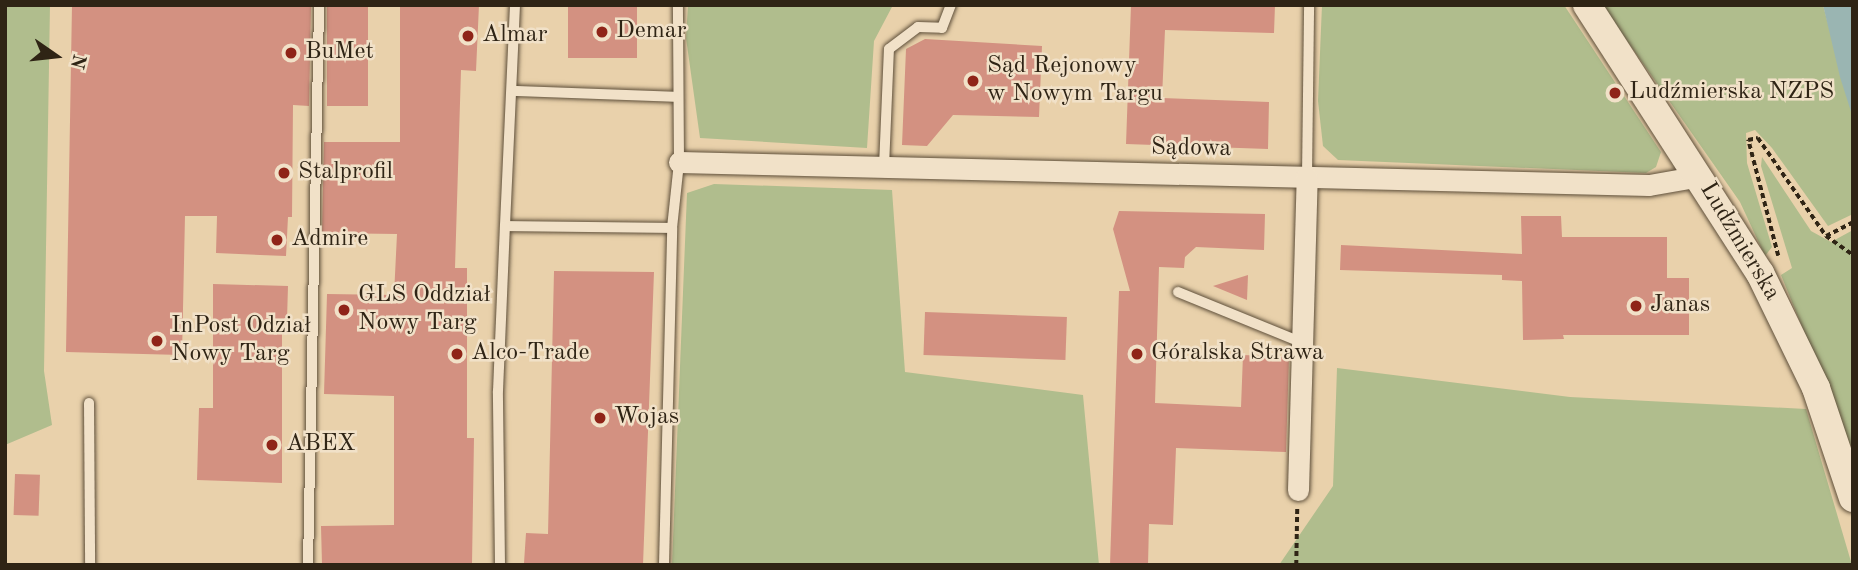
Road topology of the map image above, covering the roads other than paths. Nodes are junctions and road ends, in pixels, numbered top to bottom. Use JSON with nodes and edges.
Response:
{"nodes":[{"id":1,"x":319,"y":5,"type":"edge"},
{"id":2,"x":515,"y":5,"type":"edge"},
{"id":3,"x":678,"y":5,"type":"edge"},
{"id":4,"x":951,"y":5,"type":"edge"},
{"id":5,"x":1309,"y":5,"type":"edge"},
{"id":6,"x":1587,"y":5,"type":"edge"},
{"id":7,"x":515,"y":91,"type":"junction"},
{"id":8,"x":676,"y":97,"type":"junction"},
{"id":9,"x":679,"y":162,"type":"junction"},
{"id":10,"x":884,"y":167,"type":"junction"},
{"id":11,"x":1700,"y":176,"type":"junction"},
{"id":12,"x":1307,"y":177,"type":"junction"},
{"id":13,"x":505,"y":226,"type":"junction"},
{"id":14,"x":672,"y":228,"type":"junction"},
{"id":15,"x":1178,"y":292,"type":"dead end"},
{"id":16,"x":1306,"y":344,"type":"junction"},
{"id":17,"x":89,"y":403,"type":"dead end"},
{"id":18,"x":1298,"y":490,"type":"road end"},
{"id":19,"x":1853,"y":498,"type":"edge"},
{"id":20,"x":90,"y":565,"type":"edge"},
{"id":21,"x":308,"y":565,"type":"edge"},
{"id":22,"x":500,"y":565,"type":"edge"},
{"id":23,"x":664,"y":565,"type":"edge"}],
"edges":[{"from":1,"to":21,"type":"lane"},
{"from":2,"to":7,"type":"lane"},
{"from":3,"to":8,"type":"lane"},
{"from":4,"to":10,"type":"lane"},
{"from":5,"to":12,"type":"lane"},
{"from":6,"to":11,"type":"main road","name":"Ludźmierska"},
{"from":7,"to":8,"type":"lane"},
{"from":7,"to":13,"type":"lane"},
{"from":8,"to":9,"type":"lane"},
{"from":9,"to":10,"type":"street","name":"Sądowa"},
{"from":9,"to":14,"type":"lane"},
{"from":10,"to":12,"type":"street","name":"Sądowa"},
{"from":11,"to":12,"type":"street","name":"Sądowa"},
{"from":11,"to":19,"type":"main road","name":"Ludźmierska"},
{"from":12,"to":16,"type":"street"},
{"from":13,"to":14,"type":"lane"},
{"from":13,"to":22,"type":"lane"},
{"from":14,"to":23,"type":"lane"},
{"from":15,"to":16,"type":"lane"},
{"from":16,"to":18,"type":"street"},
{"from":17,"to":20,"type":"lane"}]}
